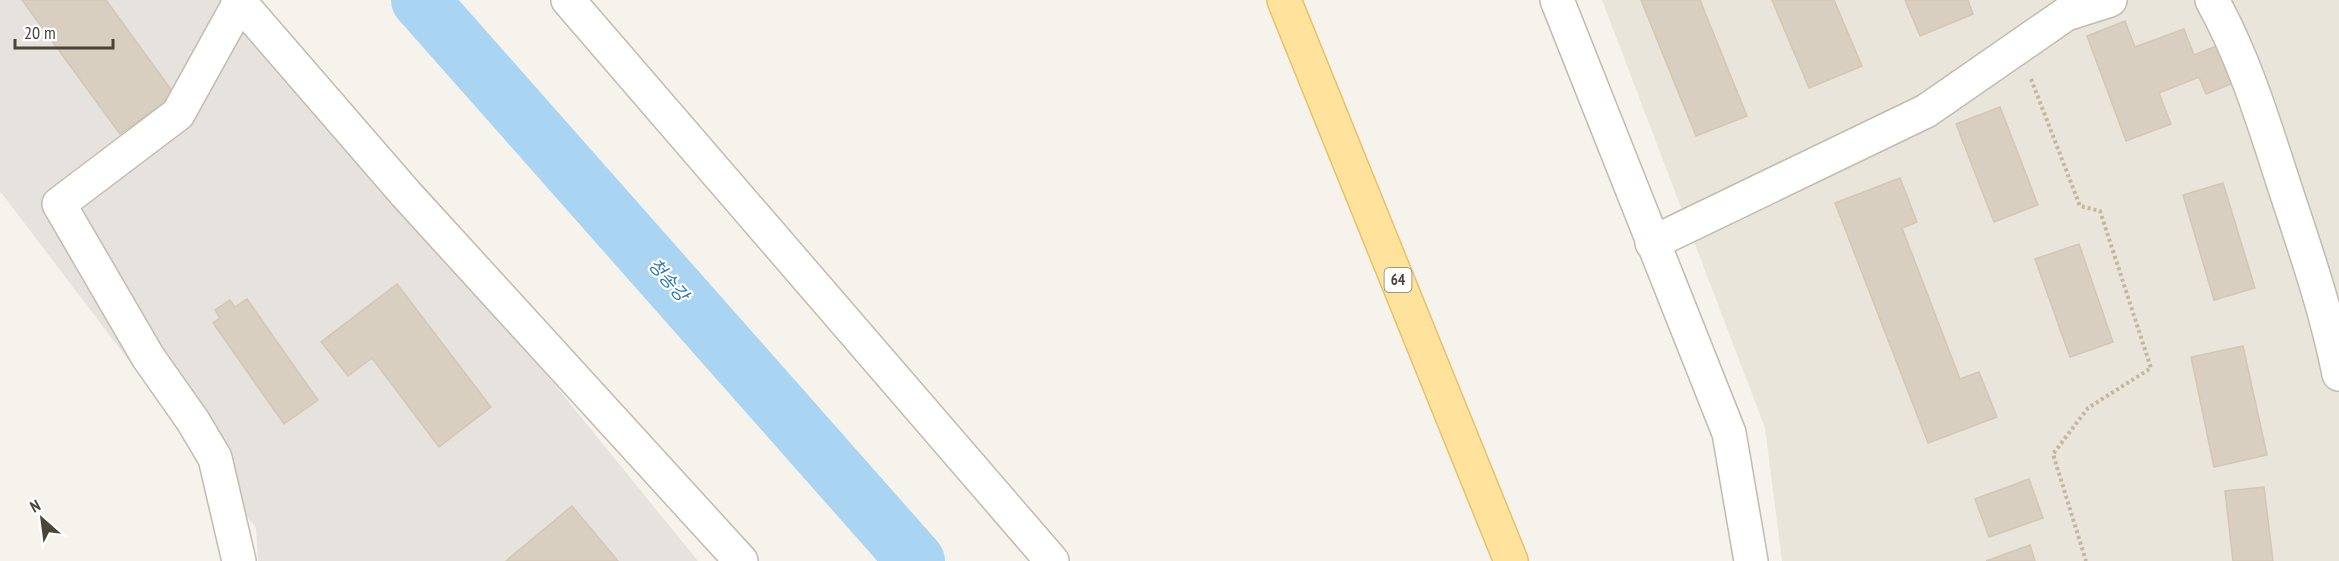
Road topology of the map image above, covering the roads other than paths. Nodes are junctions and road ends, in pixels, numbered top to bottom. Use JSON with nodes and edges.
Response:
{"nodes":[{"id":1,"x":568,"y":0,"type":"edge"},
{"id":2,"x":1284,"y":0,"type":"edge"},
{"id":3,"x":1557,"y":0,"type":"edge"},
{"id":4,"x":2110,"y":0,"type":"edge"},
{"id":5,"x":2212,"y":0,"type":"edge"},
{"id":6,"x":239,"y":1,"type":"edge"},
{"id":7,"x":1652,"y":243,"type":"junction"},
{"id":8,"x":2339,"y":374,"type":"edge"},
{"id":9,"x":239,"y":561,"type":"edge"},
{"id":10,"x":741,"y":561,"type":"edge"},
{"id":11,"x":1052,"y":561,"type":"edge"},
{"id":12,"x":1511,"y":561,"type":"edge"},
{"id":13,"x":1751,"y":561,"type":"edge"}],
"edges":[{"from":1,"to":11,"type":"street"},
{"from":2,"to":12,"type":"main road","number":"64"},
{"from":3,"to":7,"type":"street"},
{"from":4,"to":7,"type":"street"},
{"from":5,"to":8,"type":"street"},
{"from":6,"to":9,"type":"street"},
{"from":6,"to":10,"type":"street"},
{"from":7,"to":13,"type":"street"}]}
